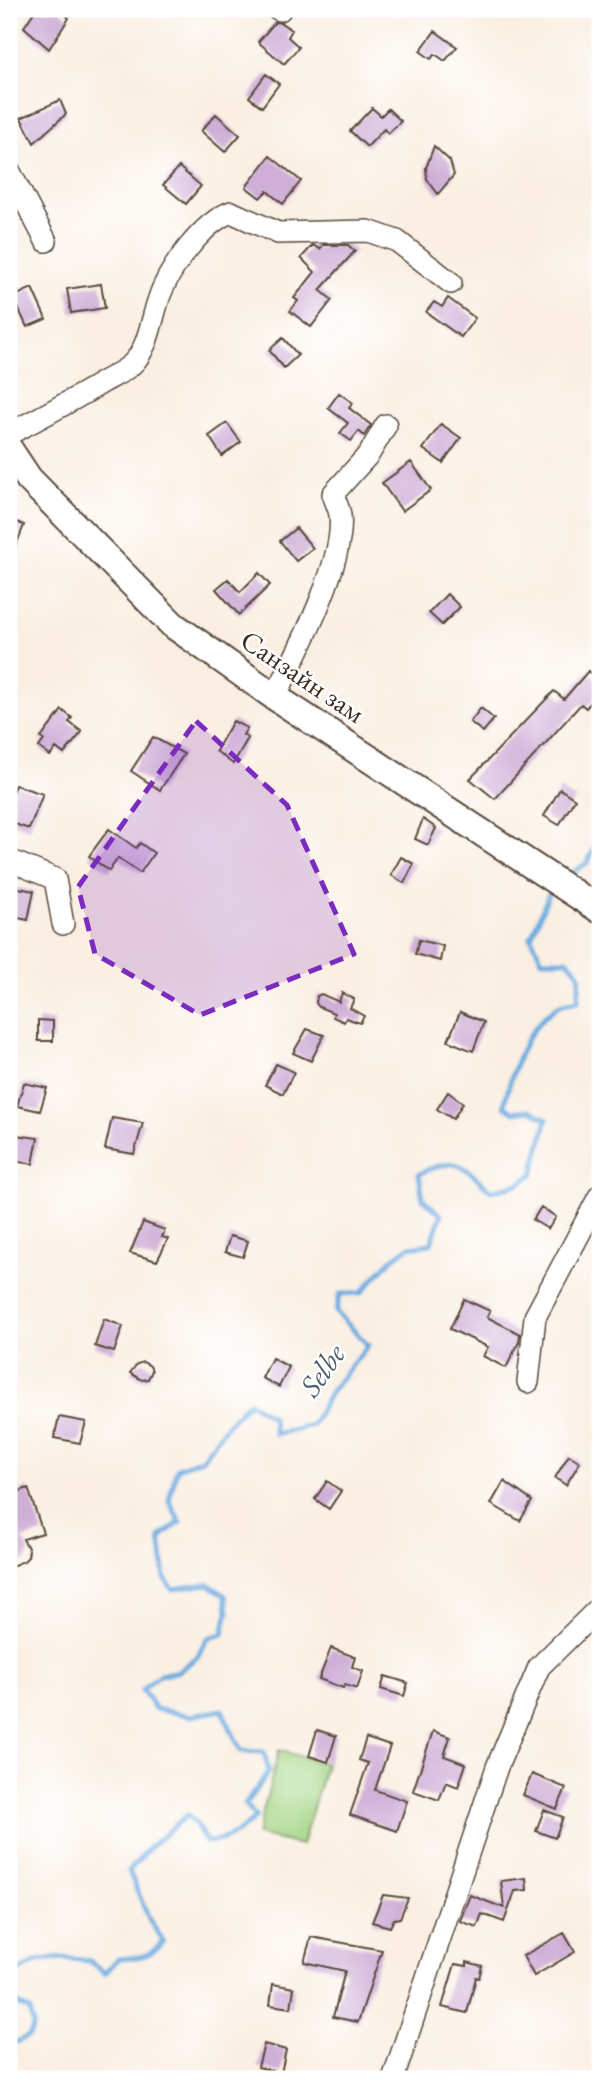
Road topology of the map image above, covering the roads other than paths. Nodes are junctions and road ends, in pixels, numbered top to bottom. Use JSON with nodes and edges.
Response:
{"nodes":[{"id":1,"x":9,"y":170,"type":"edge"},
{"id":2,"x":46,"y":241,"type":"dead end"},
{"id":3,"x":451,"y":283,"type":"dead end"},
{"id":4,"x":386,"y":425,"type":"dead end"},
{"id":5,"x":9,"y":434,"type":"edge"},
{"id":6,"x":9,"y":449,"type":"edge"},
{"id":7,"x":275,"y":697,"type":"junction"},
{"id":8,"x":9,"y":860,"type":"edge"},
{"id":9,"x":595,"y":907,"type":"edge"},
{"id":10,"x":63,"y":925,"type":"dead end"},
{"id":11,"x":600,"y":1195,"type":"edge"},
{"id":12,"x":528,"y":1382,"type":"dead end"},
{"id":13,"x":600,"y":1607,"type":"edge"},
{"id":14,"x":393,"y":2079,"type":"edge"}],
"edges":[{"from":1,"to":2,"type":"street"},
{"from":3,"to":5,"type":"street"},
{"from":4,"to":7,"type":"street"},
{"from":6,"to":7,"type":"main road","name":"Санзайн зам"},
{"from":7,"to":9,"type":"main road","name":"Санзайн зам"},
{"from":8,"to":10,"type":"street"},
{"from":11,"to":12,"type":"street"},
{"from":13,"to":14,"type":"street"}]}
